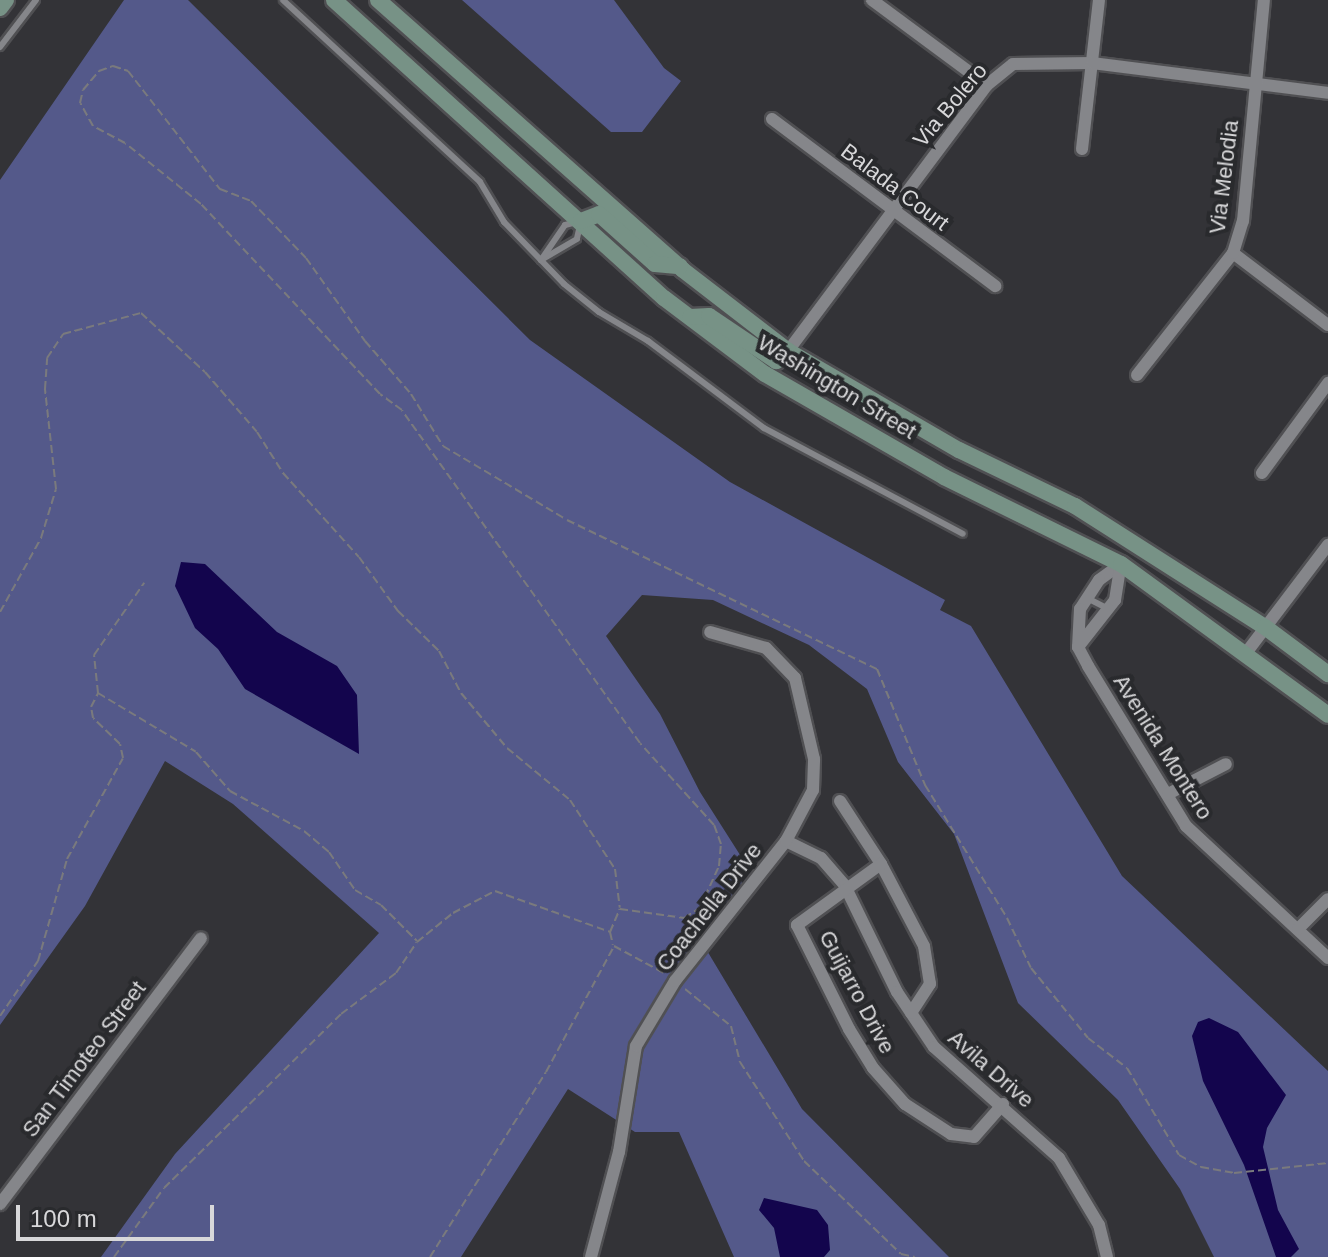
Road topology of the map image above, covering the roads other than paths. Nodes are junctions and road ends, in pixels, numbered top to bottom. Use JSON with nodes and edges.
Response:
{"nodes":[{"id":1,"x":6,"y":0,"type":"edge"},
{"id":2,"x":36,"y":0,"type":"edge"},
{"id":3,"x":283,"y":0,"type":"edge"},
{"id":4,"x":334,"y":0,"type":"edge"},
{"id":5,"x":378,"y":0,"type":"edge"},
{"id":6,"x":872,"y":0,"type":"edge"},
{"id":7,"x":1099,"y":0,"type":"edge"},
{"id":8,"x":1264,"y":0,"type":"edge"},
{"id":9,"x":0,"y":8,"type":"edge"},
{"id":10,"x":0,"y":47,"type":"edge"},
{"id":11,"x":1092,"y":63,"type":"junction"},
{"id":12,"x":987,"y":85,"type":"junction"},
{"id":13,"x":1254,"y":85,"type":"junction"},
{"id":14,"x":1328,"y":93,"type":"edge"},
{"id":15,"x":772,"y":119,"type":"dead end"},
{"id":16,"x":1082,"y":149,"type":"dead end"},
{"id":17,"x":893,"y":210,"type":"junction"},
{"id":18,"x":581,"y":221,"type":"junction"},
{"id":19,"x":1233,"y":253,"type":"junction"},
{"id":20,"x":541,"y":260,"type":"junction"},
{"id":21,"x":680,"y":266,"type":"junction"},
{"id":22,"x":995,"y":286,"type":"dead end"},
{"id":23,"x":690,"y":317,"type":"junction"},
{"id":24,"x":1328,"y":325,"type":"edge"},
{"id":25,"x":788,"y":351,"type":"junction"},
{"id":26,"x":1137,"y":375,"type":"dead end"},
{"id":27,"x":1328,"y":383,"type":"edge"},
{"id":28,"x":1262,"y":473,"type":"dead end"},
{"id":29,"x":963,"y":534,"type":"dead end"},
{"id":30,"x":1328,"y":545,"type":"edge"},
{"id":31,"x":1121,"y":564,"type":"junction"},
{"id":32,"x":1087,"y":598,"type":"junction"},
{"id":33,"x":1109,"y":609,"type":"junction"},
{"id":34,"x":1265,"y":627,"type":"junction"},
{"id":35,"x":710,"y":632,"type":"dead end"},
{"id":36,"x":1078,"y":647,"type":"junction"},
{"id":37,"x":1246,"y":653,"type":"junction"},
{"id":38,"x":1328,"y":674,"type":"edge"},
{"id":39,"x":1328,"y":715,"type":"edge"},
{"id":40,"x":1226,"y":764,"type":"dead end"},
{"id":41,"x":1168,"y":794,"type":"junction"},
{"id":42,"x":840,"y":801,"type":"dead end"},
{"id":43,"x":786,"y":841,"type":"junction"},
{"id":44,"x":881,"y":864,"type":"junction"},
{"id":45,"x":845,"y":886,"type":"junction"},
{"id":46,"x":1328,"y":899,"type":"edge"},
{"id":47,"x":1298,"y":929,"type":"junction"},
{"id":48,"x":201,"y":938,"type":"dead end"},
{"id":49,"x":1328,"y":958,"type":"edge"},
{"id":50,"x":911,"y":1013,"type":"junction"},
{"id":51,"x":1003,"y":1104,"type":"junction"},
{"id":52,"x":0,"y":1204,"type":"edge"},
{"id":53,"x":591,"y":1257,"type":"edge"},
{"id":54,"x":1107,"y":1257,"type":"edge"}],
"edges":[{"from":1,"to":9,"type":"main road"},
{"from":2,"to":10,"type":"lane"},
{"from":3,"to":20,"type":"lane"},
{"from":4,"to":18,"type":"main road","name":"Washington Street"},
{"from":5,"to":21,"type":"main road","name":"Washington Street"},
{"from":6,"to":12,"type":"street"},
{"from":7,"to":11,"type":"street"},
{"from":8,"to":13,"type":"street","name":"Via Melodia"},
{"from":11,"to":12,"type":"street","name":"Via Bolero"},
{"from":11,"to":13,"type":"street","name":"Via Bolero"},
{"from":11,"to":16,"type":"street"},
{"from":12,"to":17,"type":"street","name":"Via Bolero"},
{"from":13,"to":14,"type":"street","name":"Via Bolero"},
{"from":13,"to":19,"type":"street","name":"Via Melodia"},
{"from":15,"to":17,"type":"street","name":"Balada Court"},
{"from":17,"to":22,"type":"street","name":"Balada Court"},
{"from":17,"to":25,"type":"street","name":"Via Bolero"},
{"from":18,"to":20,"type":"lane"},
{"from":18,"to":20,"type":"lane"},
{"from":18,"to":21,"type":"main road"},
{"from":18,"to":23,"type":"main road","name":"Washington Street"},
{"from":19,"to":24,"type":"street"},
{"from":19,"to":26,"type":"street","name":"Via Melodia"},
{"from":20,"to":29,"type":"lane"},
{"from":21,"to":25,"type":"main road","name":"Washington Street"},
{"from":23,"to":25,"type":"main road"},
{"from":23,"to":31,"type":"main road","name":"Washington Street"},
{"from":25,"to":34,"type":"main road","name":"Washington Street"},
{"from":27,"to":28,"type":"street"},
{"from":30,"to":34,"type":"street"},
{"from":31,"to":32,"type":"street"},
{"from":31,"to":33,"type":"street"},
{"from":31,"to":37,"type":"main road","name":"Washington Street"},
{"from":32,"to":33,"type":"lane"},
{"from":32,"to":36,"type":"street"},
{"from":33,"to":36,"type":"street"},
{"from":34,"to":37,"type":"street"},
{"from":34,"to":38,"type":"main road","name":"Washington Street"},
{"from":35,"to":43,"type":"street","name":"Coachella Drive"},
{"from":36,"to":41,"type":"street","name":"Avenida Montero"},
{"from":37,"to":39,"type":"main road","name":"Washington Street"},
{"from":40,"to":41,"type":"street"},
{"from":41,"to":47,"type":"street","name":"Avenida Montero"},
{"from":42,"to":44,"type":"street"},
{"from":43,"to":45,"type":"street","name":"Avila Drive"},
{"from":43,"to":53,"type":"street","name":"Coachella Drive"},
{"from":44,"to":45,"type":"street"},
{"from":44,"to":50,"type":"street"},
{"from":45,"to":50,"type":"street","name":"Avila Drive"},
{"from":45,"to":51,"type":"street","name":"Guijarro Drive"},
{"from":46,"to":47,"type":"street"},
{"from":47,"to":49,"type":"street","name":"Avenida Montero"},
{"from":48,"to":52,"type":"street","name":"San Timoteo Street"},
{"from":50,"to":51,"type":"street","name":"Avila Drive"},
{"from":51,"to":54,"type":"street","name":"Avila Drive"}]}
